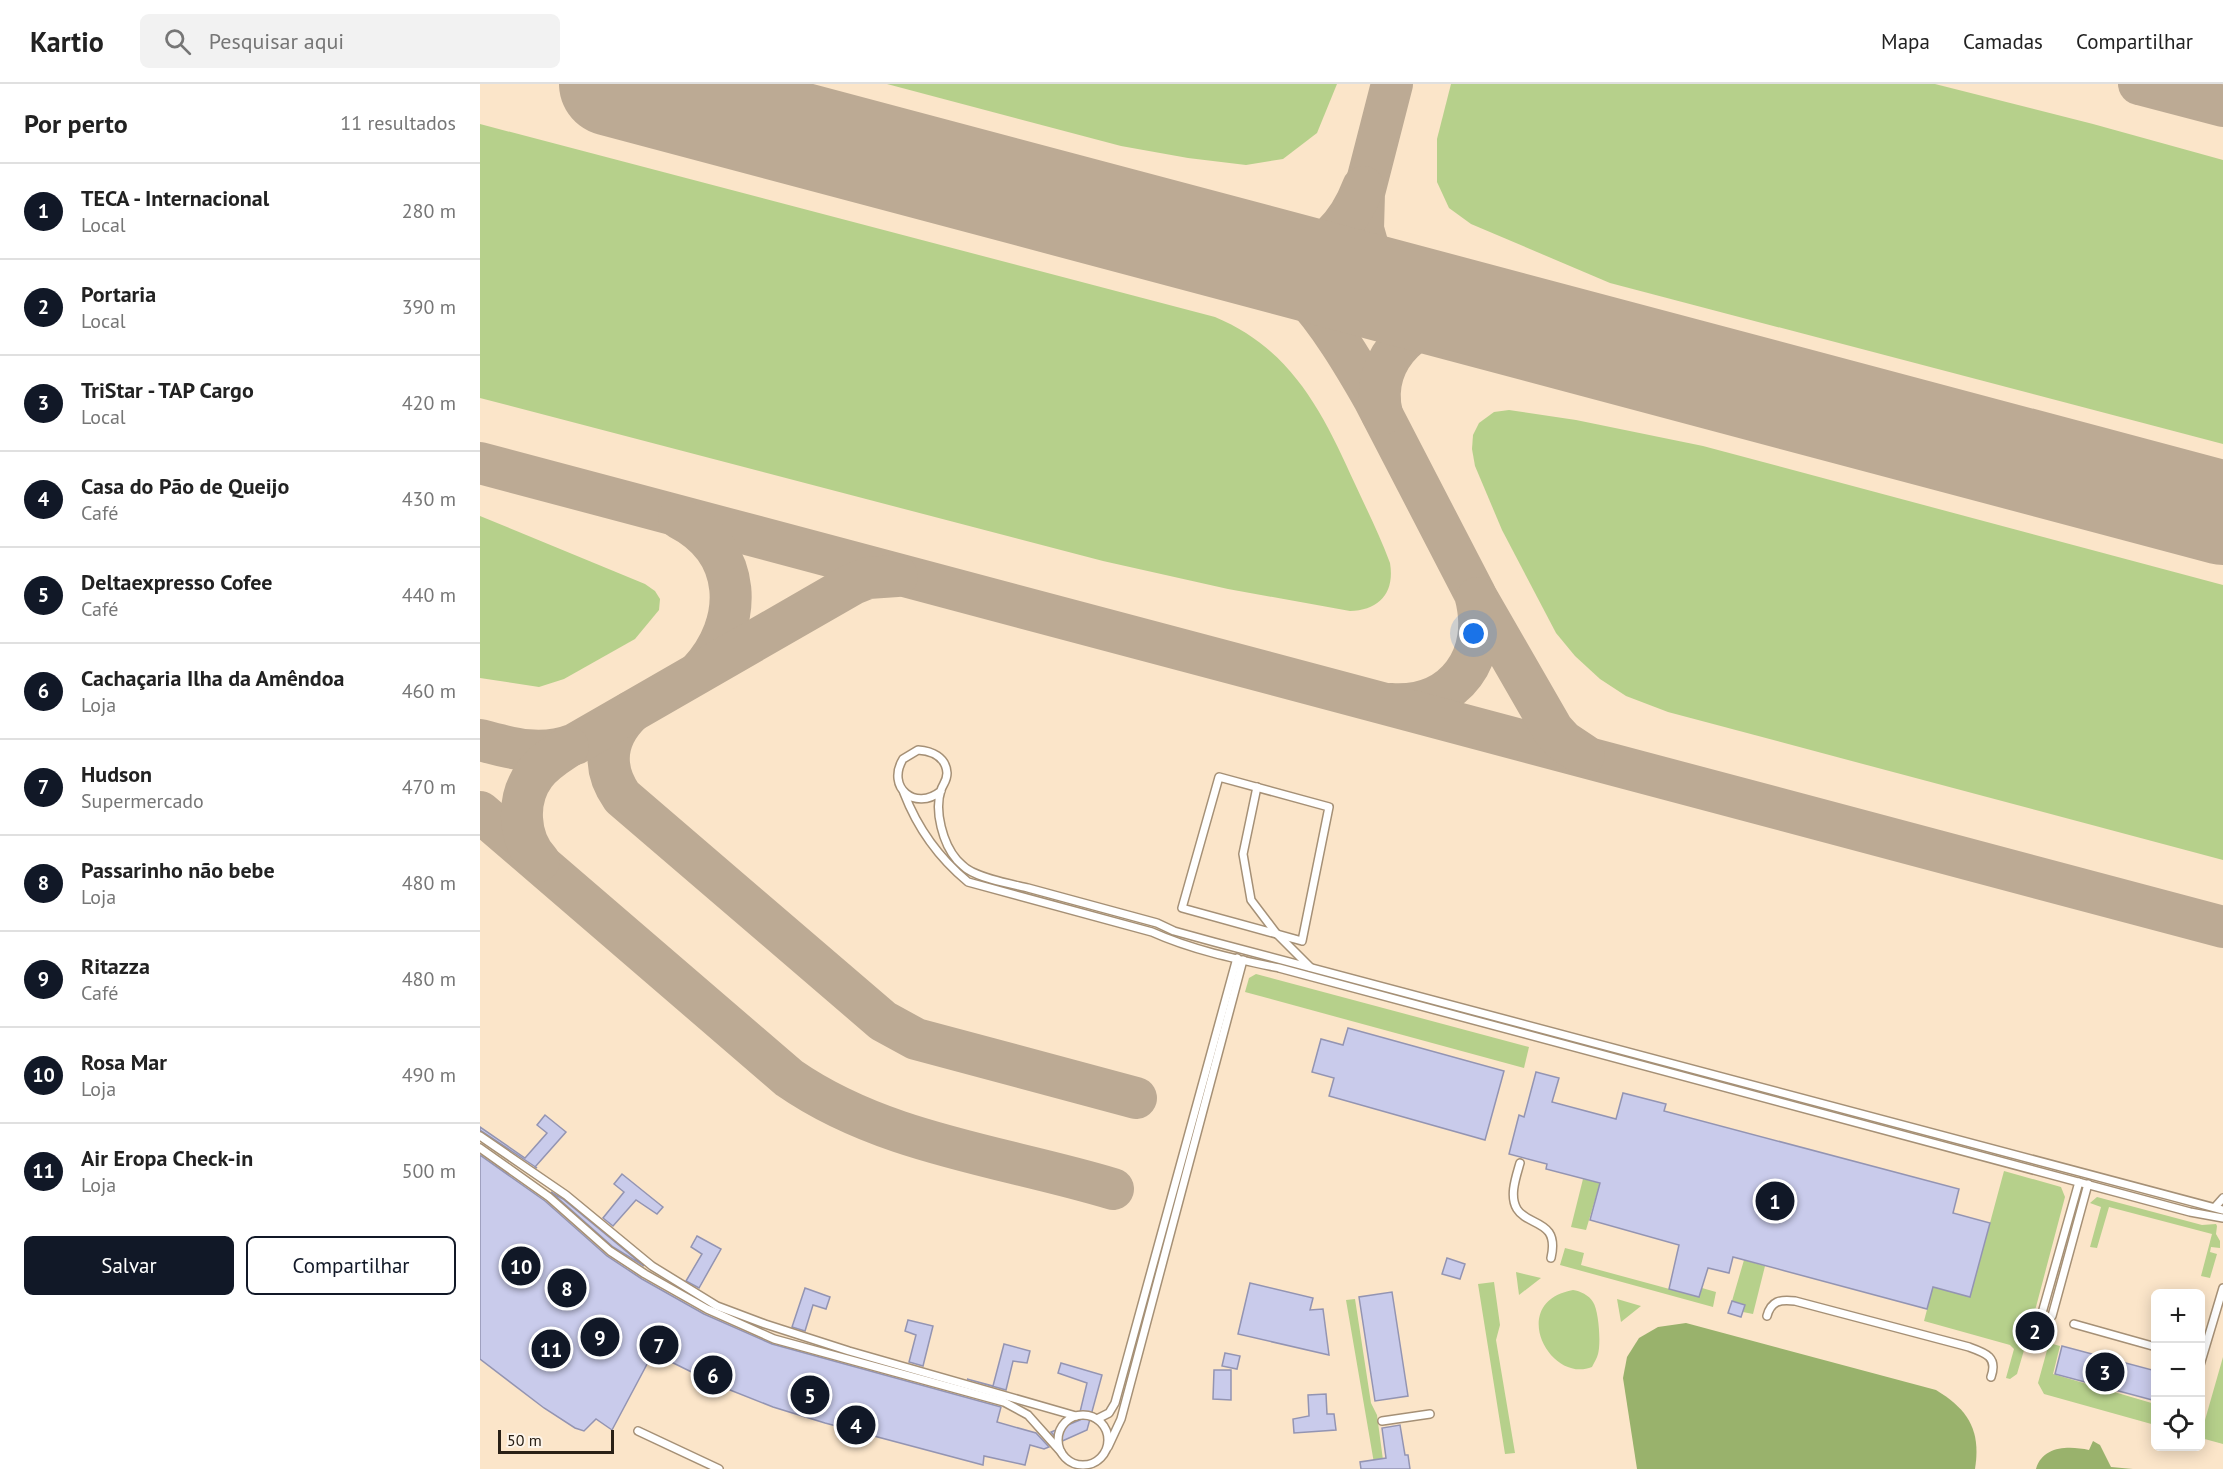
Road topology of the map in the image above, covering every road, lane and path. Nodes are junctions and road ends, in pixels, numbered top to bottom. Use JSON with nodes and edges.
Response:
{"nodes":[{"id":1,"x":1257,"y":787,"type":"junction"},
{"id":2,"x":903,"y":790,"type":"junction"},
{"id":3,"x":941,"y":791,"type":"junction"},
{"id":4,"x":1276,"y":933,"type":"junction"},
{"id":5,"x":1240,"y":959,"type":"junction"},
{"id":6,"x":1310,"y":967,"type":"junction"},
{"id":7,"x":480,"y":1136,"type":"edge"},
{"id":8,"x":480,"y":1148,"type":"edge"},
{"id":9,"x":1520,"y":1163,"type":"dead end"},
{"id":10,"x":2079,"y":1182,"type":"junction"},
{"id":11,"x":2088,"y":1184,"type":"junction"},
{"id":12,"x":2223,"y":1198,"type":"edge"},
{"id":13,"x":2215,"y":1208,"type":"junction"},
{"id":14,"x":2223,"y":1210,"type":"edge"},
{"id":15,"x":2223,"y":1218,"type":"edge"},
{"id":16,"x":1551,"y":1258,"type":"dead end"},
{"id":17,"x":2223,"y":1288,"type":"edge"},
{"id":18,"x":2042,"y":1313,"type":"dead end"},
{"id":19,"x":1767,"y":1316,"type":"dead end"},
{"id":20,"x":2052,"y":1316,"type":"dead end"},
{"id":21,"x":2074,"y":1324,"type":"dead end"},
{"id":22,"x":2151,"y":1346,"type":"edge"},
{"id":23,"x":2205,"y":1348,"type":"edge"},
{"id":24,"x":1991,"y":1377,"type":"dead end"},
{"id":25,"x":1430,"y":1414,"type":"dead end"},
{"id":26,"x":1076,"y":1416,"type":"junction"},
{"id":27,"x":1097,"y":1419,"type":"junction"},
{"id":28,"x":1382,"y":1421,"type":"dead end"},
{"id":29,"x":638,"y":1431,"type":"dead end"},
{"id":30,"x":1108,"y":1447,"type":"junction"},
{"id":31,"x":1061,"y":1452,"type":"junction"},
{"id":32,"x":719,"y":1469,"type":"edge"}],
"edges":[{"from":1,"to":4,"type":"lane"},
{"from":1,"to":4,"type":"lane"},
{"from":1,"to":4,"type":"lane"},
{"from":2,"to":3,"type":"lane"},
{"from":2,"to":3,"type":"lane"},
{"from":2,"to":5,"type":"lane"},
{"from":3,"to":6,"type":"lane"},
{"from":4,"to":6,"type":"lane"},
{"from":5,"to":10,"type":"lane"},
{"from":5,"to":27,"type":"lane"},
{"from":5,"to":30,"type":"lane"},
{"from":6,"to":13,"type":"lane"},
{"from":7,"to":26,"type":"lane"},
{"from":8,"to":31,"type":"lane"},
{"from":9,"to":16,"type":"lane"},
{"from":10,"to":11,"type":"lane"},
{"from":10,"to":18,"type":"lane"},
{"from":11,"to":15,"type":"lane"},
{"from":11,"to":20,"type":"lane"},
{"from":12,"to":13,"type":"lane"},
{"from":13,"to":14,"type":"lane"},
{"from":17,"to":23,"type":"lane"},
{"from":19,"to":24,"type":"lane"},
{"from":21,"to":22,"type":"lane"},
{"from":25,"to":28,"type":"lane"},
{"from":26,"to":27,"type":"lane"},
{"from":26,"to":31,"type":"lane"},
{"from":27,"to":30,"type":"lane"},
{"from":29,"to":32,"type":"lane"},
{"from":30,"to":31,"type":"lane"}]}
